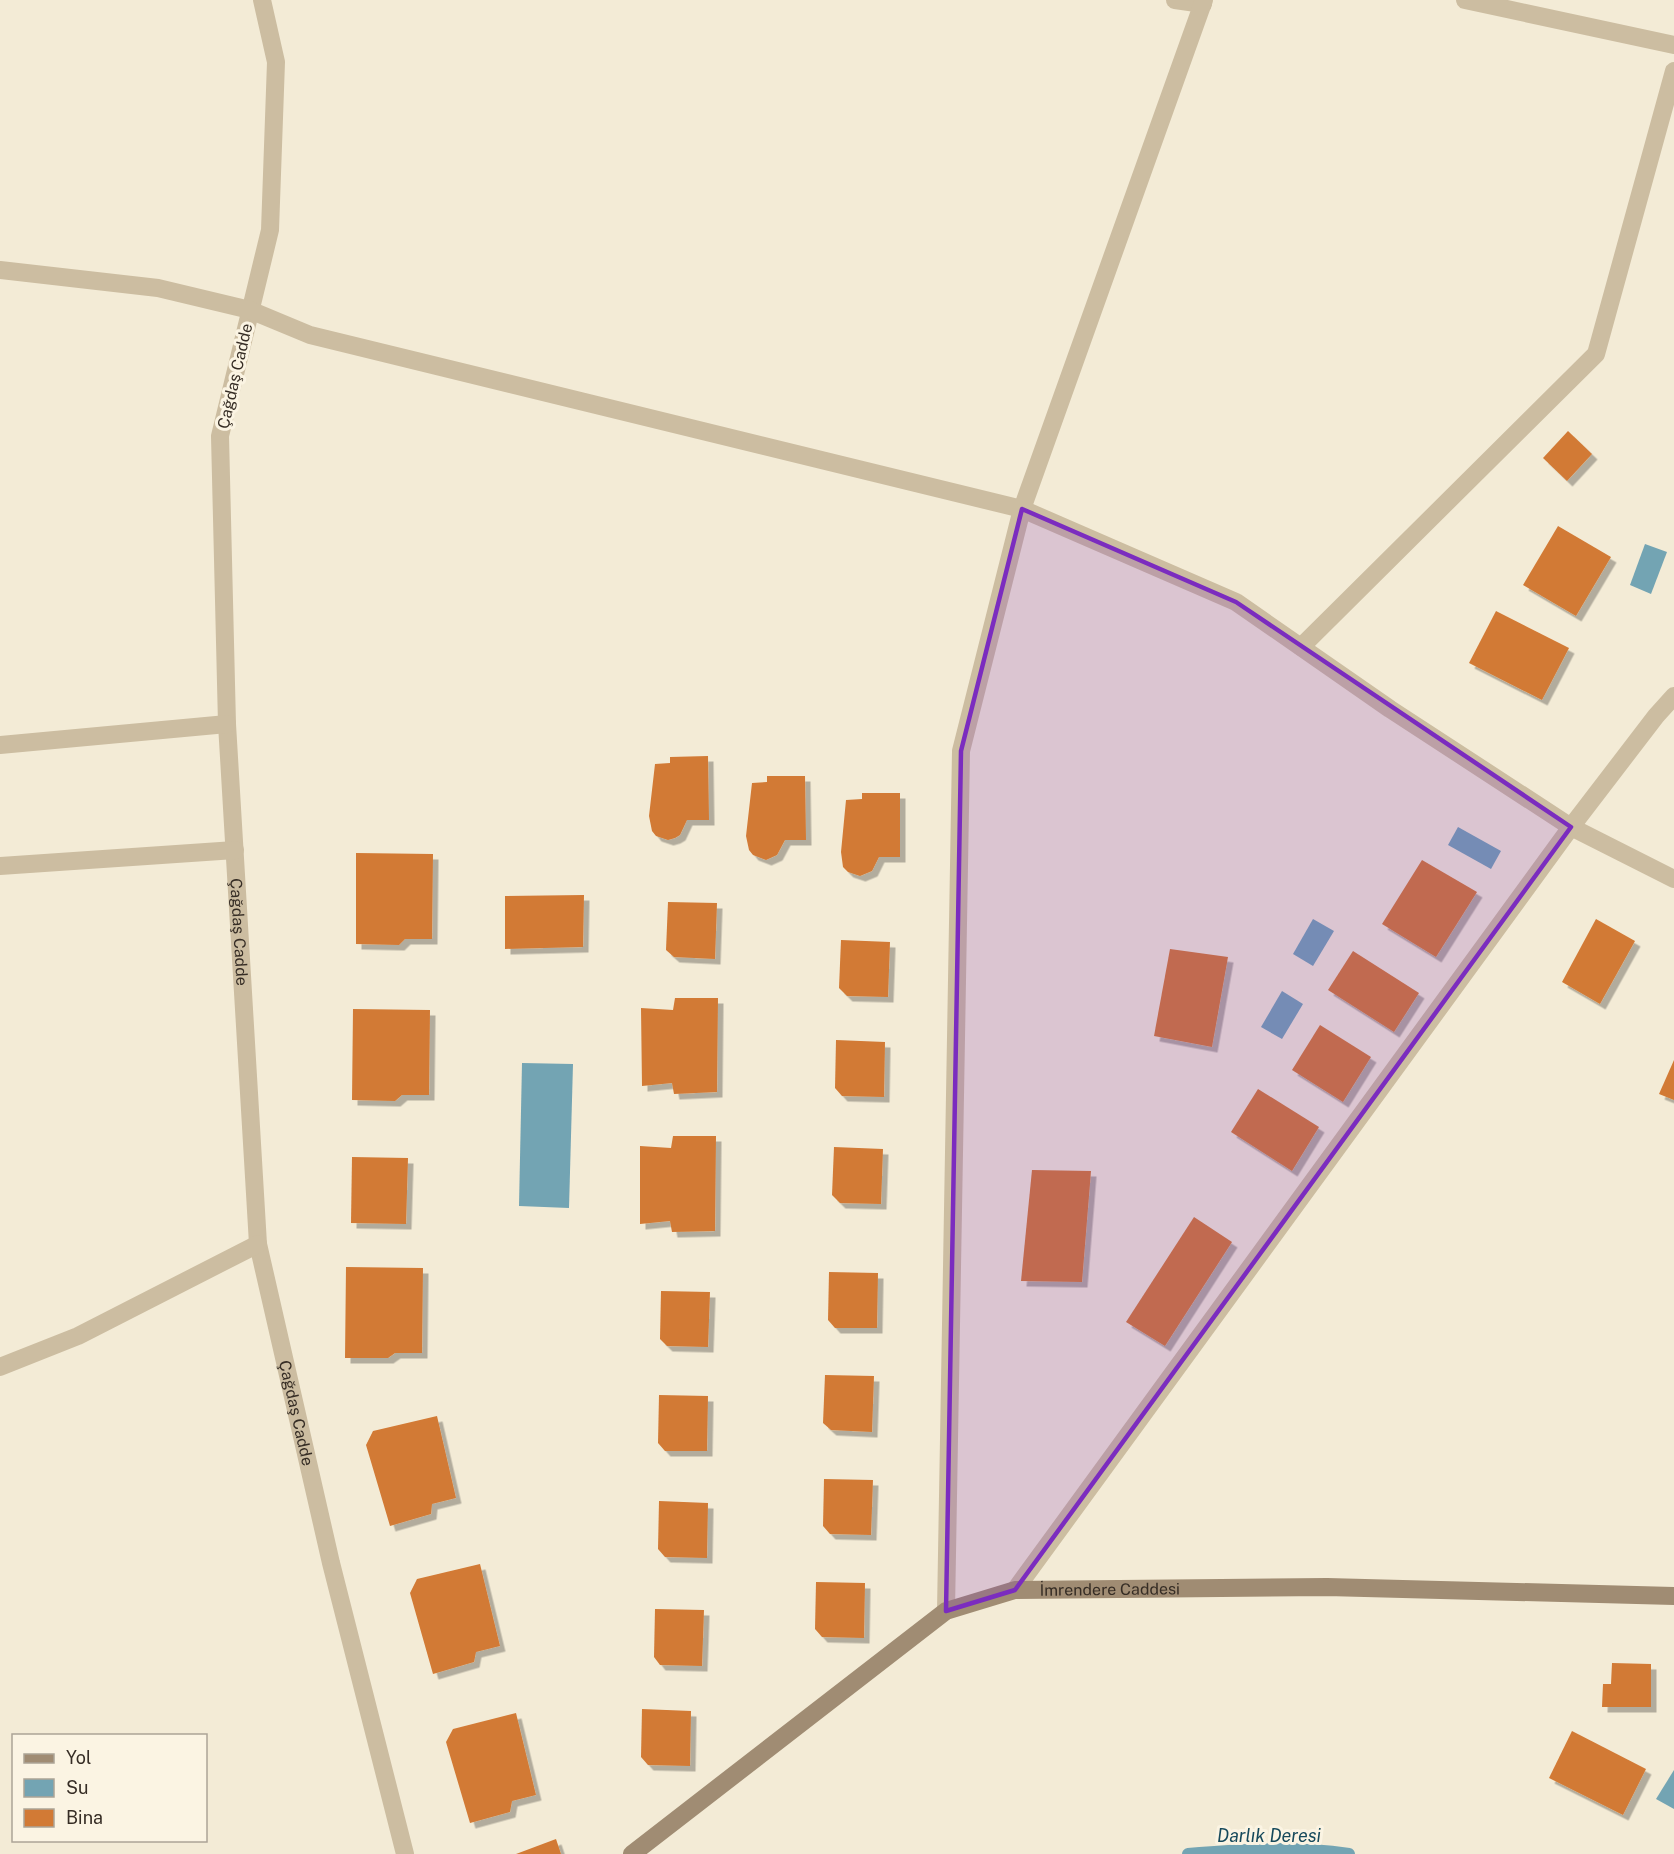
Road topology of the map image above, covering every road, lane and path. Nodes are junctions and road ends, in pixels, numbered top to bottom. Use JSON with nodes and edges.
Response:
{"nodes":[{"id":1,"x":262,"y":0,"type":"edge"},
{"id":2,"x":1175,"y":0,"type":"edge"},
{"id":3,"x":1465,"y":0,"type":"edge"},
{"id":4,"x":1204,"y":2,"type":"edge"},
{"id":5,"x":1674,"y":45,"type":"edge"},
{"id":6,"x":1674,"y":71,"type":"edge"},
{"id":7,"x":0,"y":270,"type":"edge"},
{"id":8,"x":250,"y":310,"type":"junction"},
{"id":9,"x":1023,"y":509,"type":"junction"},
{"id":10,"x":1301,"y":647,"type":"junction"},
{"id":11,"x":1674,"y":696,"type":"edge"},
{"id":12,"x":227,"y":724,"type":"junction"},
{"id":13,"x":0,"y":745,"type":"edge"},
{"id":14,"x":1571,"y":827,"type":"junction"},
{"id":15,"x":235,"y":850,"type":"junction"},
{"id":16,"x":0,"y":866,"type":"edge"},
{"id":17,"x":1674,"y":879,"type":"edge"},
{"id":18,"x":258,"y":1244,"type":"junction"},
{"id":19,"x":0,"y":1367,"type":"edge"},
{"id":20,"x":1015,"y":1590,"type":"junction"},
{"id":21,"x":1674,"y":1596,"type":"edge"},
{"id":22,"x":946,"y":1611,"type":"junction"},
{"id":23,"x":405,"y":1854,"type":"edge"},
{"id":24,"x":632,"y":1854,"type":"edge"}],
"edges":[{"from":1,"to":8,"type":"street","name":"Çağdaş Cadde"},
{"from":2,"to":4,"type":"street"},
{"from":3,"to":5,"type":"street"},
{"from":4,"to":9,"type":"street"},
{"from":6,"to":10,"type":"street"},
{"from":7,"to":8,"type":"street"},
{"from":8,"to":9,"type":"street"},
{"from":8,"to":12,"type":"street","name":"Çağdaş Cadde"},
{"from":9,"to":10,"type":"street"},
{"from":9,"to":22,"type":"street"},
{"from":10,"to":14,"type":"street"},
{"from":11,"to":14,"type":"street"},
{"from":12,"to":13,"type":"street"},
{"from":12,"to":15,"type":"street","name":"Çağdaş Cadde"},
{"from":14,"to":17,"type":"street"},
{"from":14,"to":20,"type":"street"},
{"from":15,"to":16,"type":"street"},
{"from":15,"to":18,"type":"street","name":"Çağdaş Cadde"},
{"from":18,"to":19,"type":"street"},
{"from":18,"to":23,"type":"street","name":"Çağdaş Cadde"},
{"from":20,"to":21,"type":"street","name":"İmrendere Caddesi"},
{"from":20,"to":22,"type":"street","name":"İmrendere Caddesi"},
{"from":22,"to":24,"type":"street","name":"İmrendere Caddesi"}]}
